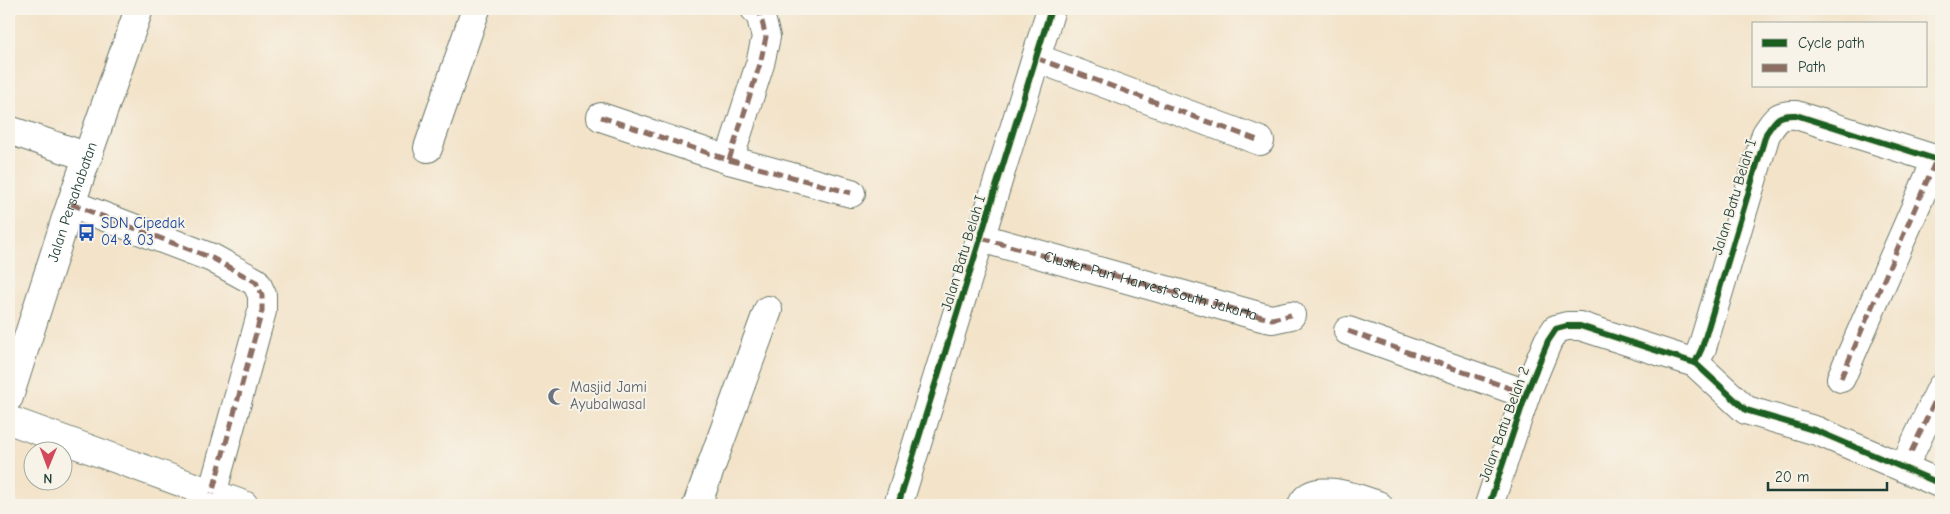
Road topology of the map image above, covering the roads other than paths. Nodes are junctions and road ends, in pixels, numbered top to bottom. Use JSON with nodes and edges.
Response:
{"nodes":[{"id":1,"x":139,"y":9,"type":"edge"},
{"id":2,"x":476,"y":9,"type":"edge"},
{"id":3,"x":755,"y":9,"type":"edge"},
{"id":4,"x":1051,"y":9,"type":"edge"},
{"id":5,"x":1036,"y":58,"type":"junction"},
{"id":6,"x":601,"y":117,"type":"dead end"},
{"id":7,"x":9,"y":130,"type":"edge"},
{"id":8,"x":1260,"y":141,"type":"dead end"},
{"id":9,"x":428,"y":148,"type":"dead end"},
{"id":10,"x":88,"y":157,"type":"junction"},
{"id":11,"x":729,"y":160,"type":"junction"},
{"id":12,"x":1938,"y":160,"type":"edge"},
{"id":13,"x":851,"y":193,"type":"dead end"},
{"id":14,"x":71,"y":204,"type":"junction"},
{"id":15,"x":981,"y":238,"type":"junction"},
{"id":16,"x":768,"y":310,"type":"dead end"},
{"id":17,"x":1291,"y":315,"type":"dead end"},
{"id":18,"x":19,"y":328,"type":"edge"},
{"id":19,"x":1348,"y":331,"type":"dead end"},
{"id":20,"x":1695,"y":363,"type":"junction"},
{"id":21,"x":1840,"y":378,"type":"dead end"},
{"id":22,"x":1941,"y":388,"type":"edge"},
{"id":23,"x":1526,"y":394,"type":"junction"},
{"id":24,"x":9,"y":397,"type":"edge"},
{"id":25,"x":9,"y":420,"type":"edge"},
{"id":26,"x":1911,"y":452,"type":"dead end"},
{"id":27,"x":1941,"y":484,"type":"edge"},
{"id":28,"x":212,"y":494,"type":"junction"},
{"id":29,"x":244,"y":505,"type":"edge"},
{"id":30,"x":697,"y":505,"type":"edge"},
{"id":31,"x":898,"y":505,"type":"edge"},
{"id":32,"x":1302,"y":505,"type":"edge"},
{"id":33,"x":1378,"y":505,"type":"edge"},
{"id":34,"x":1489,"y":505,"type":"edge"}],
"edges":[{"from":1,"to":10,"type":"street","name":"Jalan Persahabatan"},
{"from":2,"to":9,"type":"street"},
{"from":3,"to":11,"type":"street"},
{"from":4,"to":5,"type":"street","name":"Jalan Batu Belah I"},
{"from":5,"to":8,"type":"street"},
{"from":5,"to":15,"type":"street","name":"Jalan Batu Belah I"},
{"from":6,"to":11,"type":"street"},
{"from":7,"to":10,"type":"street"},
{"from":10,"to":14,"type":"street","name":"Jalan Persahabatan"},
{"from":11,"to":13,"type":"street"},
{"from":12,"to":20,"type":"street","name":"Jalan Batu Belah I"},
{"from":12,"to":21,"type":"street","name":"Jalan Batu Belah I"},
{"from":14,"to":18,"type":"street","name":"Jalan Persahabatan"},
{"from":14,"to":28,"type":"street"},
{"from":15,"to":17,"type":"street","name":"Cluster Puri Harvest South Jakarta"},
{"from":15,"to":31,"type":"street","name":"Jalan Batu Belah I"},
{"from":16,"to":30,"type":"street"},
{"from":18,"to":24,"type":"street","name":"Jalan Persahabatan"},
{"from":19,"to":23,"type":"street"},
{"from":20,"to":23,"type":"street","name":"Jalan Batu Belah 2"},
{"from":20,"to":27,"type":"street","name":"Jalan Batu Belah 2"},
{"from":22,"to":26,"type":"street"},
{"from":23,"to":34,"type":"street","name":"Jalan Batu Belah 2"},
{"from":25,"to":28,"type":"street"},
{"from":28,"to":29,"type":"street"},
{"from":32,"to":33,"type":"street"}]}
